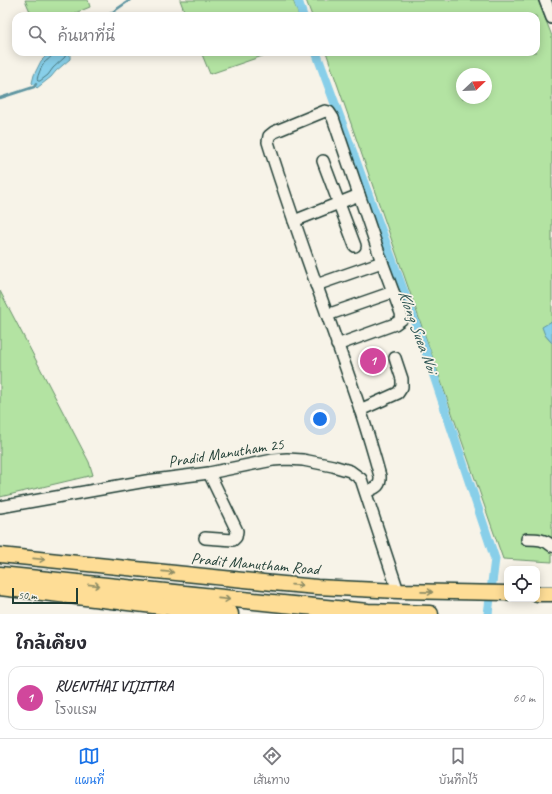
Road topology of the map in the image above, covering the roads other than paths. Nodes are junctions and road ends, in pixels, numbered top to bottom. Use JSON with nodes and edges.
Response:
{"nodes":[{"id":1,"x":546,"y":0,"type":"edge"},
{"id":2,"x":552,"y":18,"type":"edge"},
{"id":3,"x":323,"y":161,"type":"dead end"},
{"id":4,"x":359,"y":195,"type":"junction"},
{"id":5,"x":339,"y":203,"type":"junction"},
{"id":6,"x":294,"y":221,"type":"junction"},
{"id":7,"x":356,"y":246,"type":"dead end"},
{"id":8,"x":382,"y":262,"type":"junction"},
{"id":9,"x":316,"y":285,"type":"junction"},
{"id":10,"x":393,"y":292,"type":"junction"},
{"id":11,"x":327,"y":315,"type":"junction"},
{"id":12,"x":337,"y":345,"type":"junction"},
{"id":13,"x":395,"y":358,"type":"dead end"},
{"id":14,"x":360,"y":410,"type":"junction"},
{"id":15,"x":209,"y":473,"type":"junction"},
{"id":16,"x":366,"y":492,"type":"junction"},
{"id":17,"x":0,"y":507,"type":"edge"},
{"id":18,"x":206,"y":538,"type":"dead end"},
{"id":19,"x":527,"y":539,"type":"dead end"},
{"id":20,"x":552,"y":546,"type":"edge"},
{"id":21,"x":0,"y":555,"type":"edge"},
{"id":22,"x":0,"y":575,"type":"edge"},
{"id":23,"x":0,"y":587,"type":"edge"},
{"id":24,"x":398,"y":591,"type":"junction"},
{"id":25,"x":504,"y":593,"type":"edge"},
{"id":26,"x":540,"y":594,"type":"edge"},
{"id":27,"x":552,"y":594,"type":"edge"},
{"id":28,"x":230,"y":614,"type":"edge"},
{"id":29,"x":430,"y":614,"type":"edge"}],
"edges":[{"from":1,"to":2,"type":"street"},
{"from":3,"to":5,"type":"street"},
{"from":4,"to":5,"type":"street"},
{"from":4,"to":6,"type":"street"},
{"from":4,"to":8,"type":"street"},
{"from":5,"to":6,"type":"street"},
{"from":5,"to":7,"type":"street"},
{"from":6,"to":9,"type":"street"},
{"from":8,"to":9,"type":"street"},
{"from":8,"to":10,"type":"street"},
{"from":9,"to":11,"type":"street"},
{"from":10,"to":11,"type":"street"},
{"from":10,"to":12,"type":"street"},
{"from":11,"to":12,"type":"street"},
{"from":12,"to":14,"type":"street"},
{"from":13,"to":14,"type":"street"},
{"from":14,"to":16,"type":"street"},
{"from":15,"to":16,"type":"street","name":"Pradid Manutham 25"},
{"from":15,"to":17,"type":"street","name":"Pradid Manutham 25"},
{"from":15,"to":18,"type":"street"},
{"from":16,"to":24,"type":"street","name":"Pradid Manutham 25"},
{"from":19,"to":20,"type":"street"},
{"from":21,"to":24,"type":"main road","name":"Pradit Manutham Road","one_way":true},
{"from":22,"to":29,"type":"highway","one_way":true},
{"from":23,"to":28,"type":"highway"},
{"from":24,"to":25,"type":"main road","name":"Pradit Manutham Road","one_way":true},
{"from":26,"to":27,"type":"main road"}]}
